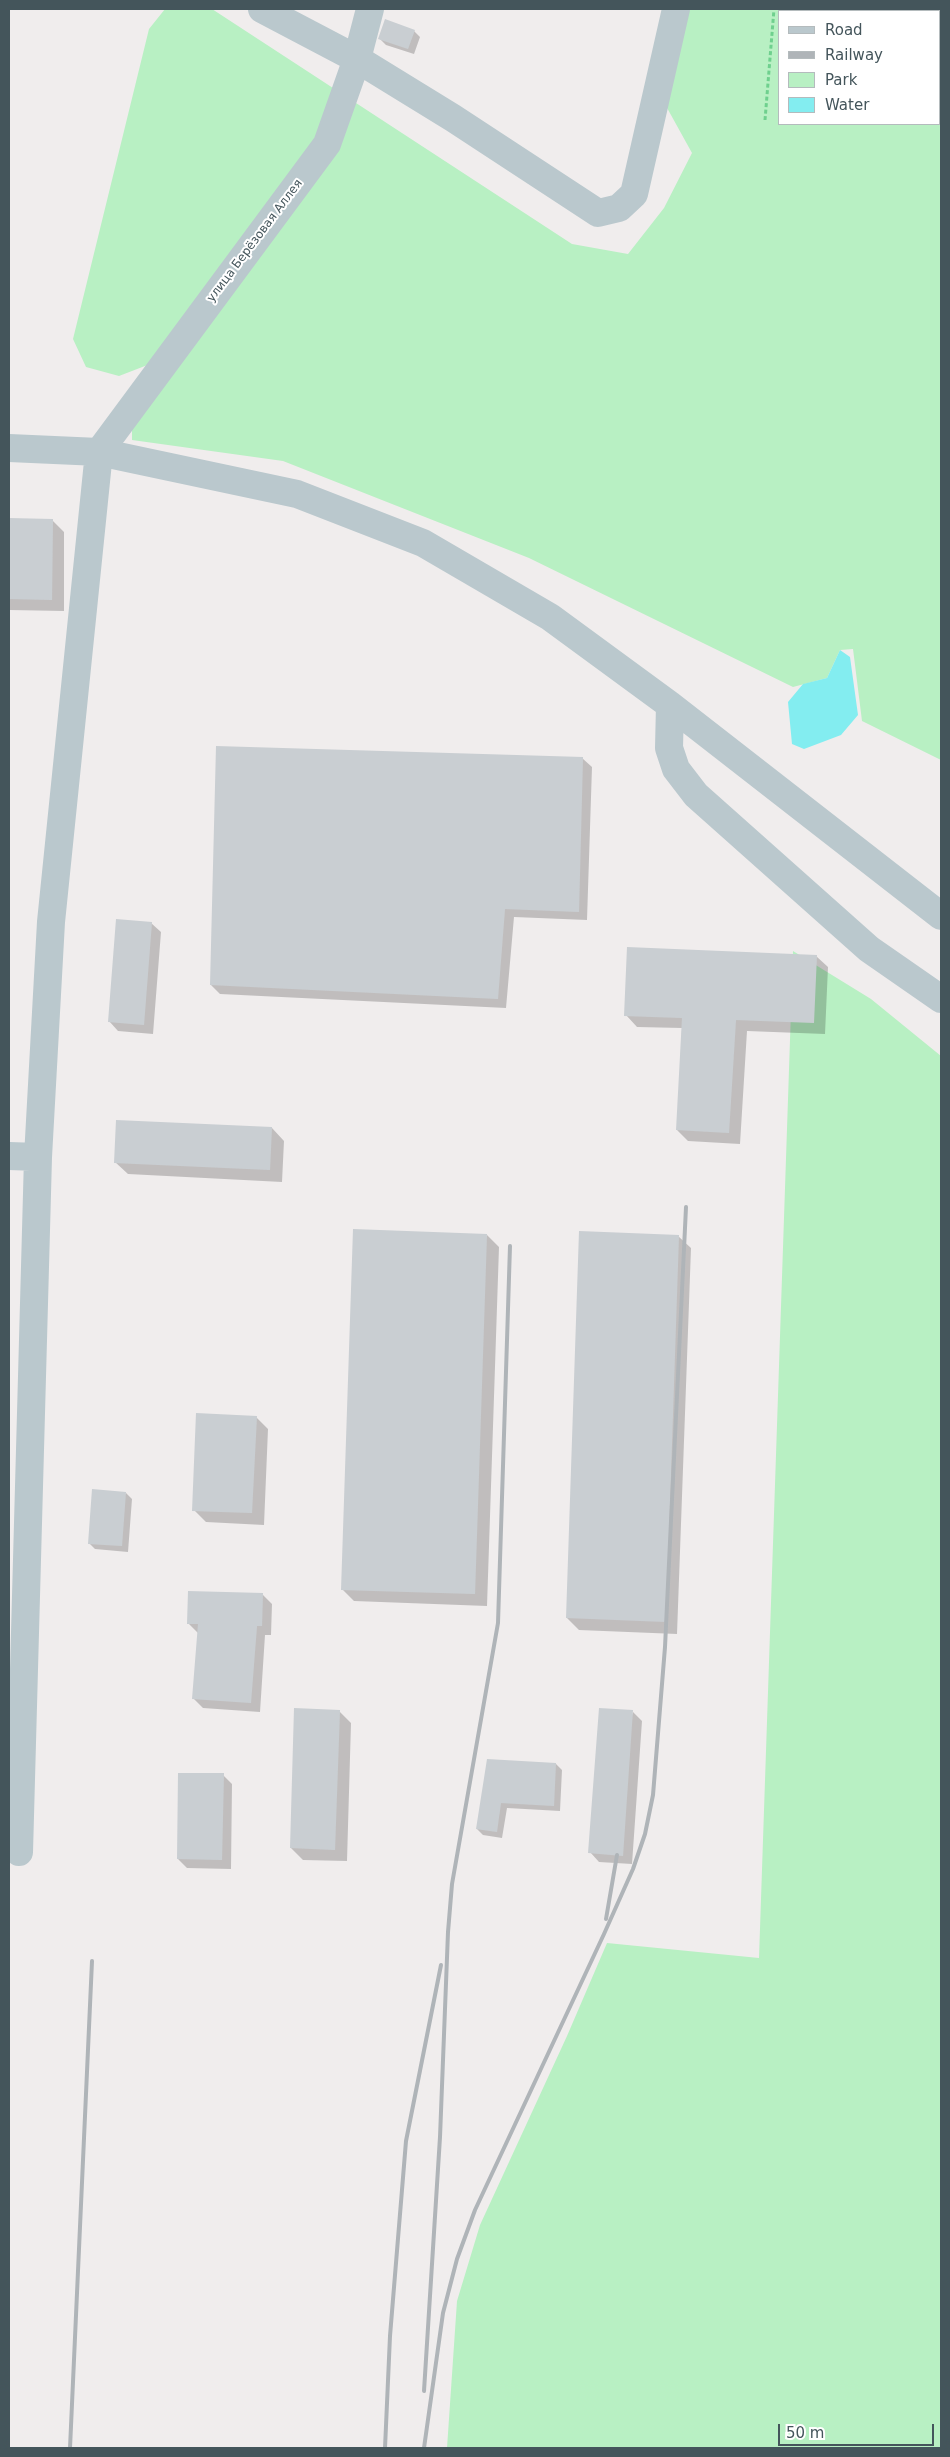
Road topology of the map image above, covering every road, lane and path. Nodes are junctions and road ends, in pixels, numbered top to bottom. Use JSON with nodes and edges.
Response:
{"nodes":[{"id":1,"x":262,"y":9,"type":"edge"},
{"id":2,"x":370,"y":9,"type":"edge"},
{"id":3,"x":676,"y":9,"type":"edge"},
{"id":4,"x":774,"y":9,"type":"edge"},
{"id":5,"x":357,"y":59,"type":"junction"},
{"id":6,"x":765,"y":120,"type":"dead end"},
{"id":7,"x":9,"y":448,"type":"edge"},
{"id":8,"x":98,"y":452,"type":"junction"},
{"id":9,"x":670,"y":704,"type":"junction"},
{"id":10,"x":941,"y":916,"type":"edge"},
{"id":11,"x":941,"y":999,"type":"edge"},
{"id":12,"x":9,"y":1156,"type":"edge"},
{"id":13,"x":38,"y":1157,"type":"junction"},
{"id":14,"x":19,"y":1852,"type":"dead end"}],
"edges":[{"from":1,"to":5,"type":"street"},
{"from":2,"to":5,"type":"street","name":"улица Берёзовая Аллея"},
{"from":3,"to":5,"type":"street"},
{"from":4,"to":6,"type":"path"},
{"from":5,"to":8,"type":"street","name":"улица Берёзовая Аллея"},
{"from":7,"to":8,"type":"street"},
{"from":8,"to":9,"type":"street"},
{"from":8,"to":13,"type":"street"},
{"from":9,"to":10,"type":"street"},
{"from":9,"to":11,"type":"street"},
{"from":12,"to":13,"type":"street"},
{"from":13,"to":14,"type":"street"}]}
